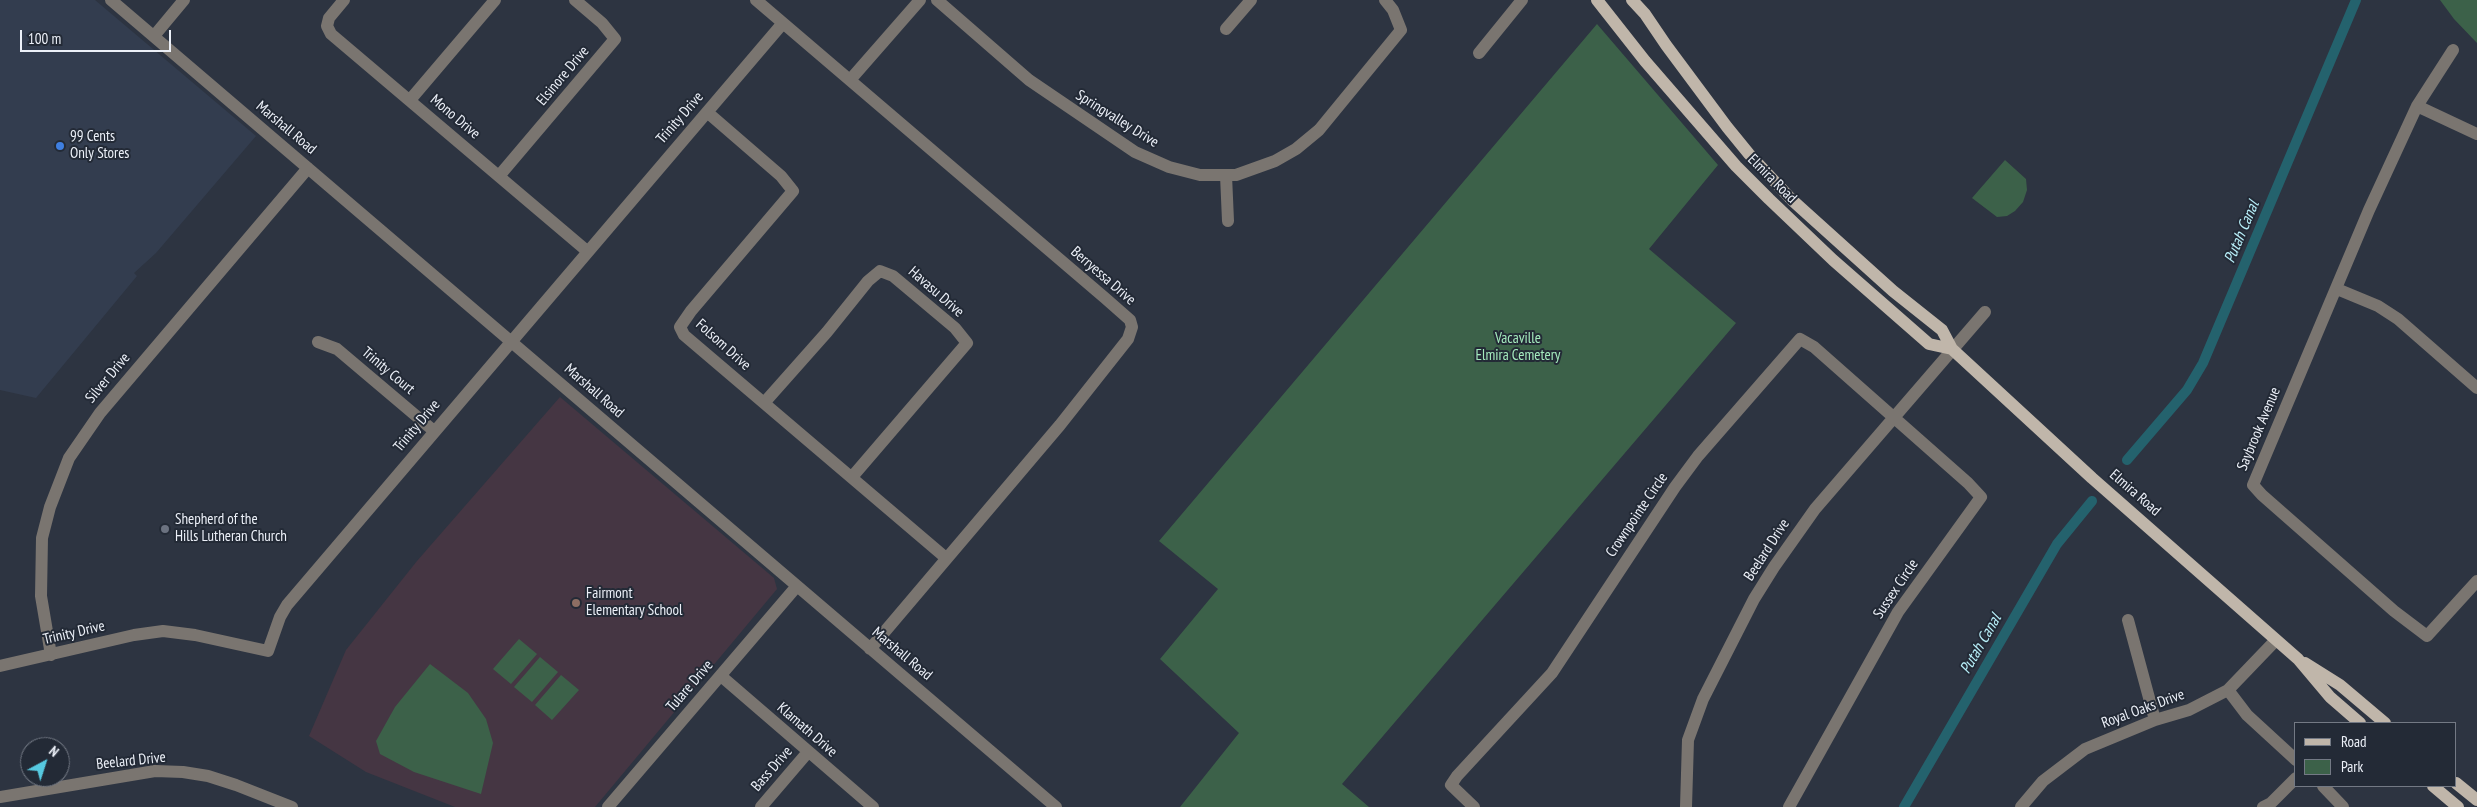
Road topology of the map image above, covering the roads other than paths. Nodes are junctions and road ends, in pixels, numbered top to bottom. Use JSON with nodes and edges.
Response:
{"nodes":[{"id":1,"x":111,"y":0,"type":"edge"},
{"id":2,"x":184,"y":0,"type":"edge"},
{"id":3,"x":344,"y":0,"type":"edge"},
{"id":4,"x":495,"y":0,"type":"edge"},
{"id":5,"x":575,"y":0,"type":"edge"},
{"id":6,"x":756,"y":0,"type":"edge"},
{"id":7,"x":920,"y":0,"type":"edge"},
{"id":8,"x":937,"y":0,"type":"edge"},
{"id":9,"x":1251,"y":0,"type":"edge"},
{"id":10,"x":1385,"y":0,"type":"edge"},
{"id":11,"x":1522,"y":0,"type":"edge"},
{"id":12,"x":1597,"y":0,"type":"edge"},
{"id":13,"x":1632,"y":0,"type":"edge"},
{"id":14,"x":1638,"y":0,"type":"edge"},
{"id":15,"x":1645,"y":14,"type":"junction"},
{"id":16,"x":783,"y":23,"type":"junction"},
{"id":17,"x":1226,"y":29,"type":"dead end"},
{"id":18,"x":154,"y":36,"type":"junction"},
{"id":19,"x":2452,"y":50,"type":"dead end"},
{"id":20,"x":1479,"y":53,"type":"dead end"},
{"id":21,"x":850,"y":80,"type":"junction"},
{"id":22,"x":410,"y":100,"type":"junction"},
{"id":23,"x":2417,"y":106,"type":"junction"},
{"id":24,"x":707,"y":112,"type":"junction"},
{"id":25,"x":2477,"y":134,"type":"edge"},
{"id":26,"x":308,"y":168,"type":"junction"},
{"id":27,"x":1226,"y":175,"type":"junction"},
{"id":28,"x":499,"y":176,"type":"junction"},
{"id":29,"x":1228,"y":221,"type":"dead end"},
{"id":30,"x":587,"y":251,"type":"junction"},
{"id":31,"x":2337,"y":289,"type":"junction"},
{"id":32,"x":1985,"y":312,"type":"dead end"},
{"id":33,"x":511,"y":341,"type":"junction"},
{"id":34,"x":318,"y":342,"type":"dead end"},
{"id":35,"x":1952,"y":349,"type":"junction"},
{"id":36,"x":2477,"y":388,"type":"edge"},
{"id":37,"x":764,"y":403,"type":"junction"},
{"id":38,"x":1894,"y":417,"type":"junction"},
{"id":39,"x":434,"y":430,"type":"junction"},
{"id":40,"x":852,"y":477,"type":"junction"},
{"id":41,"x":946,"y":558,"type":"junction"},
{"id":42,"x":2477,"y":581,"type":"edge"},
{"id":43,"x":797,"y":586,"type":"junction"},
{"id":44,"x":2128,"y":620,"type":"dead end"},
{"id":45,"x":2276,"y":640,"type":"junction"},
{"id":46,"x":870,"y":649,"type":"junction"},
{"id":47,"x":51,"y":654,"type":"junction"},
{"id":48,"x":2298,"y":659,"type":"junction"},
{"id":49,"x":0,"y":666,"type":"edge"},
{"id":50,"x":721,"y":676,"type":"junction"},
{"id":51,"x":2228,"y":690,"type":"junction"},
{"id":52,"x":2154,"y":720,"type":"junction"},
{"id":53,"x":2359,"y":722,"type":"edge"},
{"id":54,"x":2384,"y":722,"type":"edge"},
{"id":55,"x":808,"y":752,"type":"junction"},
{"id":56,"x":2294,"y":758,"type":"edge"},
{"id":57,"x":2294,"y":780,"type":"edge"},
{"id":58,"x":2457,"y":784,"type":"edge"},
{"id":59,"x":2324,"y":787,"type":"edge"},
{"id":60,"x":2434,"y":787,"type":"edge"},
{"id":61,"x":0,"y":797,"type":"edge"},
{"id":62,"x":2477,"y":800,"type":"edge"},
{"id":63,"x":292,"y":807,"type":"edge"},
{"id":64,"x":608,"y":807,"type":"edge"},
{"id":65,"x":761,"y":807,"type":"edge"},
{"id":66,"x":873,"y":807,"type":"edge"},
{"id":67,"x":1056,"y":807,"type":"edge"},
{"id":68,"x":1474,"y":807,"type":"edge"},
{"id":69,"x":1686,"y":807,"type":"edge"},
{"id":70,"x":1789,"y":807,"type":"edge"},
{"id":71,"x":2021,"y":807,"type":"edge"},
{"id":72,"x":2263,"y":807,"type":"edge"},
{"id":73,"x":2343,"y":807,"type":"edge"},
{"id":74,"x":2458,"y":807,"type":"edge"}],
"edges":[{"from":1,"to":18,"type":"street","name":"Marshall Road"},
{"from":2,"to":18,"type":"street"},
{"from":3,"to":22,"type":"street","name":"Mono Drive"},
{"from":4,"to":22,"type":"street"},
{"from":5,"to":28,"type":"street","name":"Elsinore Drive"},
{"from":6,"to":16,"type":"street","name":"Berryessa Drive"},
{"from":7,"to":21,"type":"street"},
{"from":8,"to":27,"type":"street","name":"Springvalley Drive"},
{"from":9,"to":17,"type":"street"},
{"from":10,"to":27,"type":"street","name":"Springvalley Drive"},
{"from":11,"to":20,"type":"street"},
{"from":12,"to":35,"type":"main road","name":"Elmira Road"},
{"from":13,"to":15,"type":"main road","name":"Elmira Road"},
{"from":14,"to":15,"type":"main road"},
{"from":15,"to":35,"type":"main road","name":"Elmira Road"},
{"from":16,"to":21,"type":"street","name":"Berryessa Drive"},
{"from":16,"to":24,"type":"street","name":"Trinity Drive"},
{"from":18,"to":26,"type":"street","name":"Marshall Road"},
{"from":19,"to":23,"type":"street","name":"Saybrook Avenue"},
{"from":21,"to":41,"type":"street","name":"Berryessa Drive"},
{"from":22,"to":28,"type":"street","name":"Mono Drive"},
{"from":23,"to":25,"type":"street"},
{"from":23,"to":31,"type":"street","name":"Saybrook Avenue"},
{"from":24,"to":30,"type":"street","name":"Trinity Drive"},
{"from":24,"to":37,"type":"street","name":"Folsom Drive"},
{"from":26,"to":33,"type":"street","name":"Marshall Road"},
{"from":26,"to":47,"type":"street","name":"Silver Drive"},
{"from":27,"to":29,"type":"street"},
{"from":28,"to":30,"type":"street","name":"Mono Drive"},
{"from":30,"to":33,"type":"street","name":"Trinity Drive"},
{"from":31,"to":36,"type":"street"},
{"from":31,"to":42,"type":"street","name":"Saybrook Avenue"},
{"from":32,"to":35,"type":"street","name":"Beelard Drive"},
{"from":33,"to":39,"type":"street","name":"Trinity Drive"},
{"from":33,"to":43,"type":"street","name":"Marshall Road"},
{"from":34,"to":39,"type":"street","name":"Trinity Court"},
{"from":35,"to":38,"type":"street","name":"Beelard Drive"},
{"from":35,"to":45,"type":"main road","name":"Elmira Road"},
{"from":37,"to":40,"type":"street","name":"Folsom Drive"},
{"from":37,"to":40,"type":"street","name":"Havasu Drive"},
{"from":38,"to":68,"type":"street","name":"Crownpointe Circle"},
{"from":38,"to":69,"type":"street","name":"Beelard Drive"},
{"from":38,"to":70,"type":"street","name":"Sussex Circle"},
{"from":39,"to":47,"type":"street","name":"Trinity Drive"},
{"from":40,"to":41,"type":"street","name":"Folsom Drive"},
{"from":41,"to":46,"type":"street","name":"Berryessa Drive"},
{"from":43,"to":46,"type":"street","name":"Marshall Road"},
{"from":43,"to":50,"type":"street","name":"Tulare Drive"},
{"from":44,"to":52,"type":"street"},
{"from":45,"to":48,"type":"main road","name":"Elmira Road"},
{"from":45,"to":51,"type":"street","name":"Royal Oaks Drive"},
{"from":46,"to":67,"type":"street","name":"Marshall Road"},
{"from":47,"to":49,"type":"street","name":"Trinity Drive"},
{"from":48,"to":53,"type":"main road","name":"Elmira Road"},
{"from":48,"to":54,"type":"main road","name":"Elmira Road"},
{"from":50,"to":55,"type":"street","name":"Klamath Drive"},
{"from":50,"to":64,"type":"street","name":"Tulare Drive"},
{"from":51,"to":52,"type":"street","name":"Royal Oaks Drive"},
{"from":51,"to":56,"type":"street"},
{"from":52,"to":71,"type":"street","name":"Royal Oaks Drive"},
{"from":55,"to":65,"type":"street","name":"Bass Drive"},
{"from":55,"to":66,"type":"street","name":"Klamath Drive"},
{"from":57,"to":72,"type":"street"},
{"from":58,"to":62,"type":"main road"},
{"from":59,"to":73,"type":"street"},
{"from":60,"to":74,"type":"main road"},
{"from":61,"to":63,"type":"street","name":"Beelard Drive"}]}
